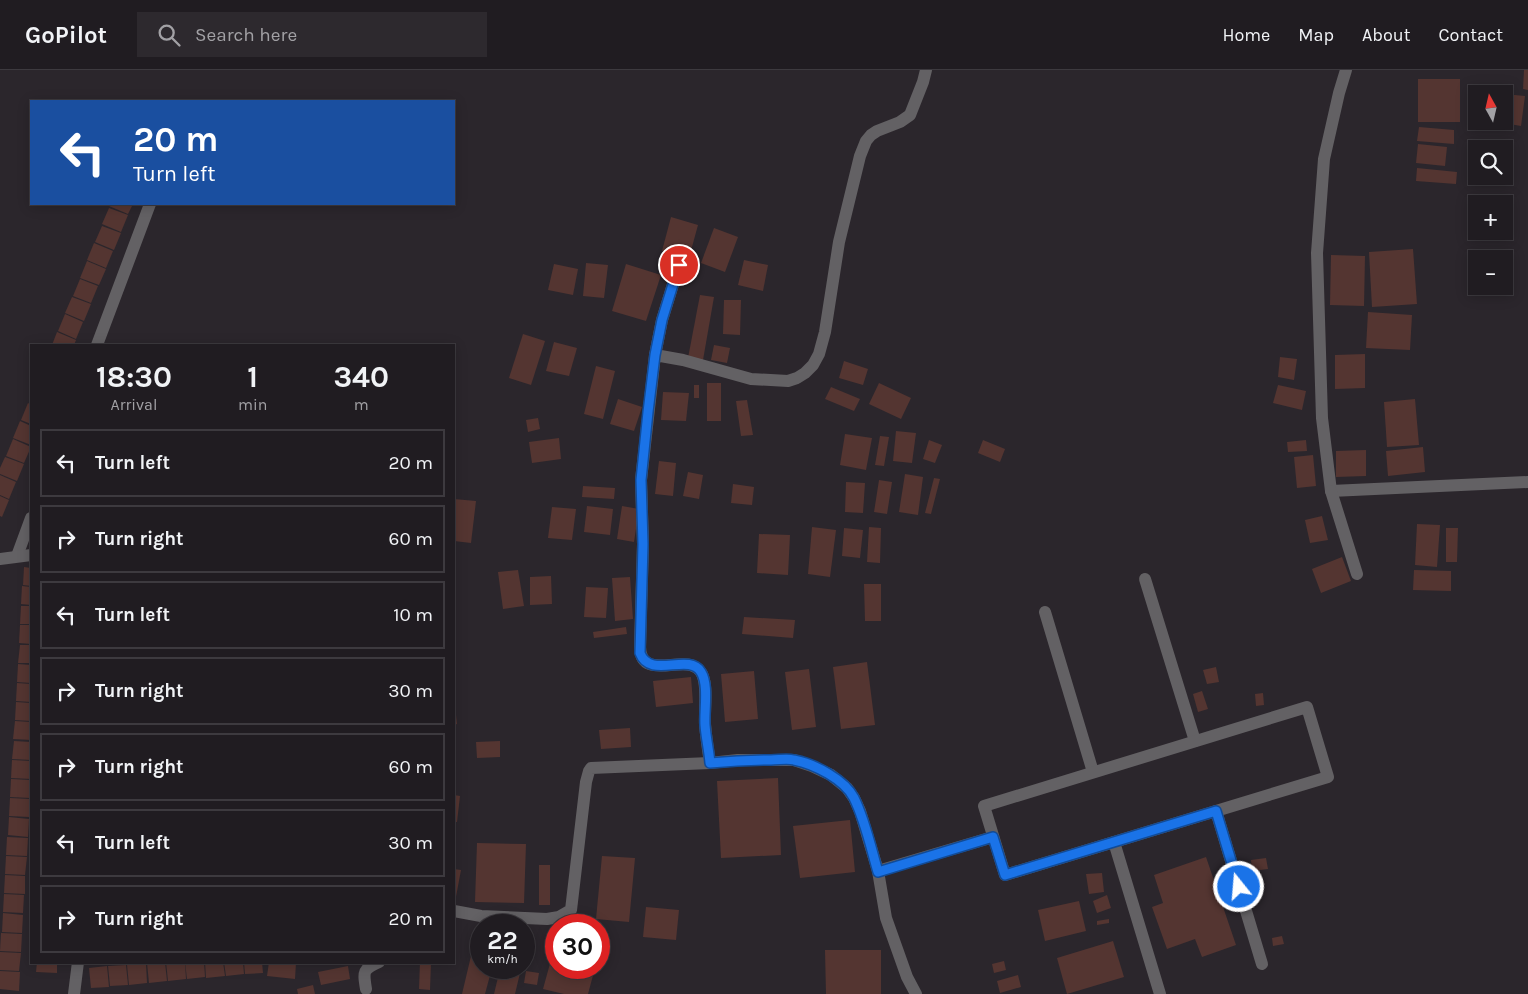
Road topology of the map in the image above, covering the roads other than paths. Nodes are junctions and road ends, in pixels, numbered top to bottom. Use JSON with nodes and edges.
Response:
{"nodes":[{"id":1,"x":926,"y":70,"type":"edge"},
{"id":2,"x":1346,"y":70,"type":"edge"},
{"id":3,"x":150,"y":205,"type":"edge"},
{"id":4,"x":679,"y":265,"type":"dead end"},
{"id":5,"x":97,"y":344,"type":"edge"},
{"id":6,"x":655,"y":355,"type":"junction"},
{"id":7,"x":1528,"y":482,"type":"edge"},
{"id":8,"x":1331,"y":491,"type":"junction"},
{"id":9,"x":30,"y":521,"type":"edge"},
{"id":10,"x":30,"y":555,"type":"edge"},
{"id":11,"x":17,"y":556,"type":"junction"},
{"id":12,"x":0,"y":559,"type":"edge"},
{"id":13,"x":1357,"y":574,"type":"dead end"},
{"id":14,"x":1146,"y":579,"type":"dead end"},
{"id":15,"x":1045,"y":612,"type":"dead end"},
{"id":16,"x":1195,"y":742,"type":"junction"},
{"id":17,"x":710,"y":763,"type":"junction"},
{"id":18,"x":1093,"y":772,"type":"junction"},
{"id":19,"x":1216,"y":811,"type":"junction"},
{"id":20,"x":993,"y":837,"type":"junction"},
{"id":21,"x":1114,"y":842,"type":"junction"},
{"id":22,"x":878,"y":872,"type":"junction"},
{"id":23,"x":455,"y":911,"type":"edge"},
{"id":24,"x":78,"y":964,"type":"edge"},
{"id":25,"x":374,"y":964,"type":"edge"},
{"id":26,"x":1262,"y":964,"type":"dead end"},
{"id":27,"x":366,"y":989,"type":"dead end"},
{"id":28,"x":74,"y":994,"type":"edge"},
{"id":29,"x":916,"y":994,"type":"edge"},
{"id":30,"x":1160,"y":994,"type":"edge"}],
"edges":[{"from":1,"to":6,"type":"street"},
{"from":2,"to":8,"type":"street"},
{"from":3,"to":5,"type":"street"},
{"from":4,"to":6,"type":"street"},
{"from":6,"to":17,"type":"street"},
{"from":7,"to":8,"type":"street"},
{"from":8,"to":13,"type":"street"},
{"from":9,"to":11,"type":"street"},
{"from":10,"to":11,"type":"street"},
{"from":11,"to":12,"type":"street"},
{"from":14,"to":16,"type":"street"},
{"from":15,"to":18,"type":"street"},
{"from":16,"to":18,"type":"street"},
{"from":16,"to":19,"type":"street"},
{"from":17,"to":22,"type":"street"},
{"from":17,"to":23,"type":"street"},
{"from":18,"to":20,"type":"street"},
{"from":19,"to":21,"type":"street"},
{"from":19,"to":26,"type":"street"},
{"from":20,"to":21,"type":"street"},
{"from":20,"to":22,"type":"street"},
{"from":21,"to":30,"type":"street"},
{"from":22,"to":29,"type":"street"},
{"from":24,"to":28,"type":"street"},
{"from":25,"to":27,"type":"street"}]}
